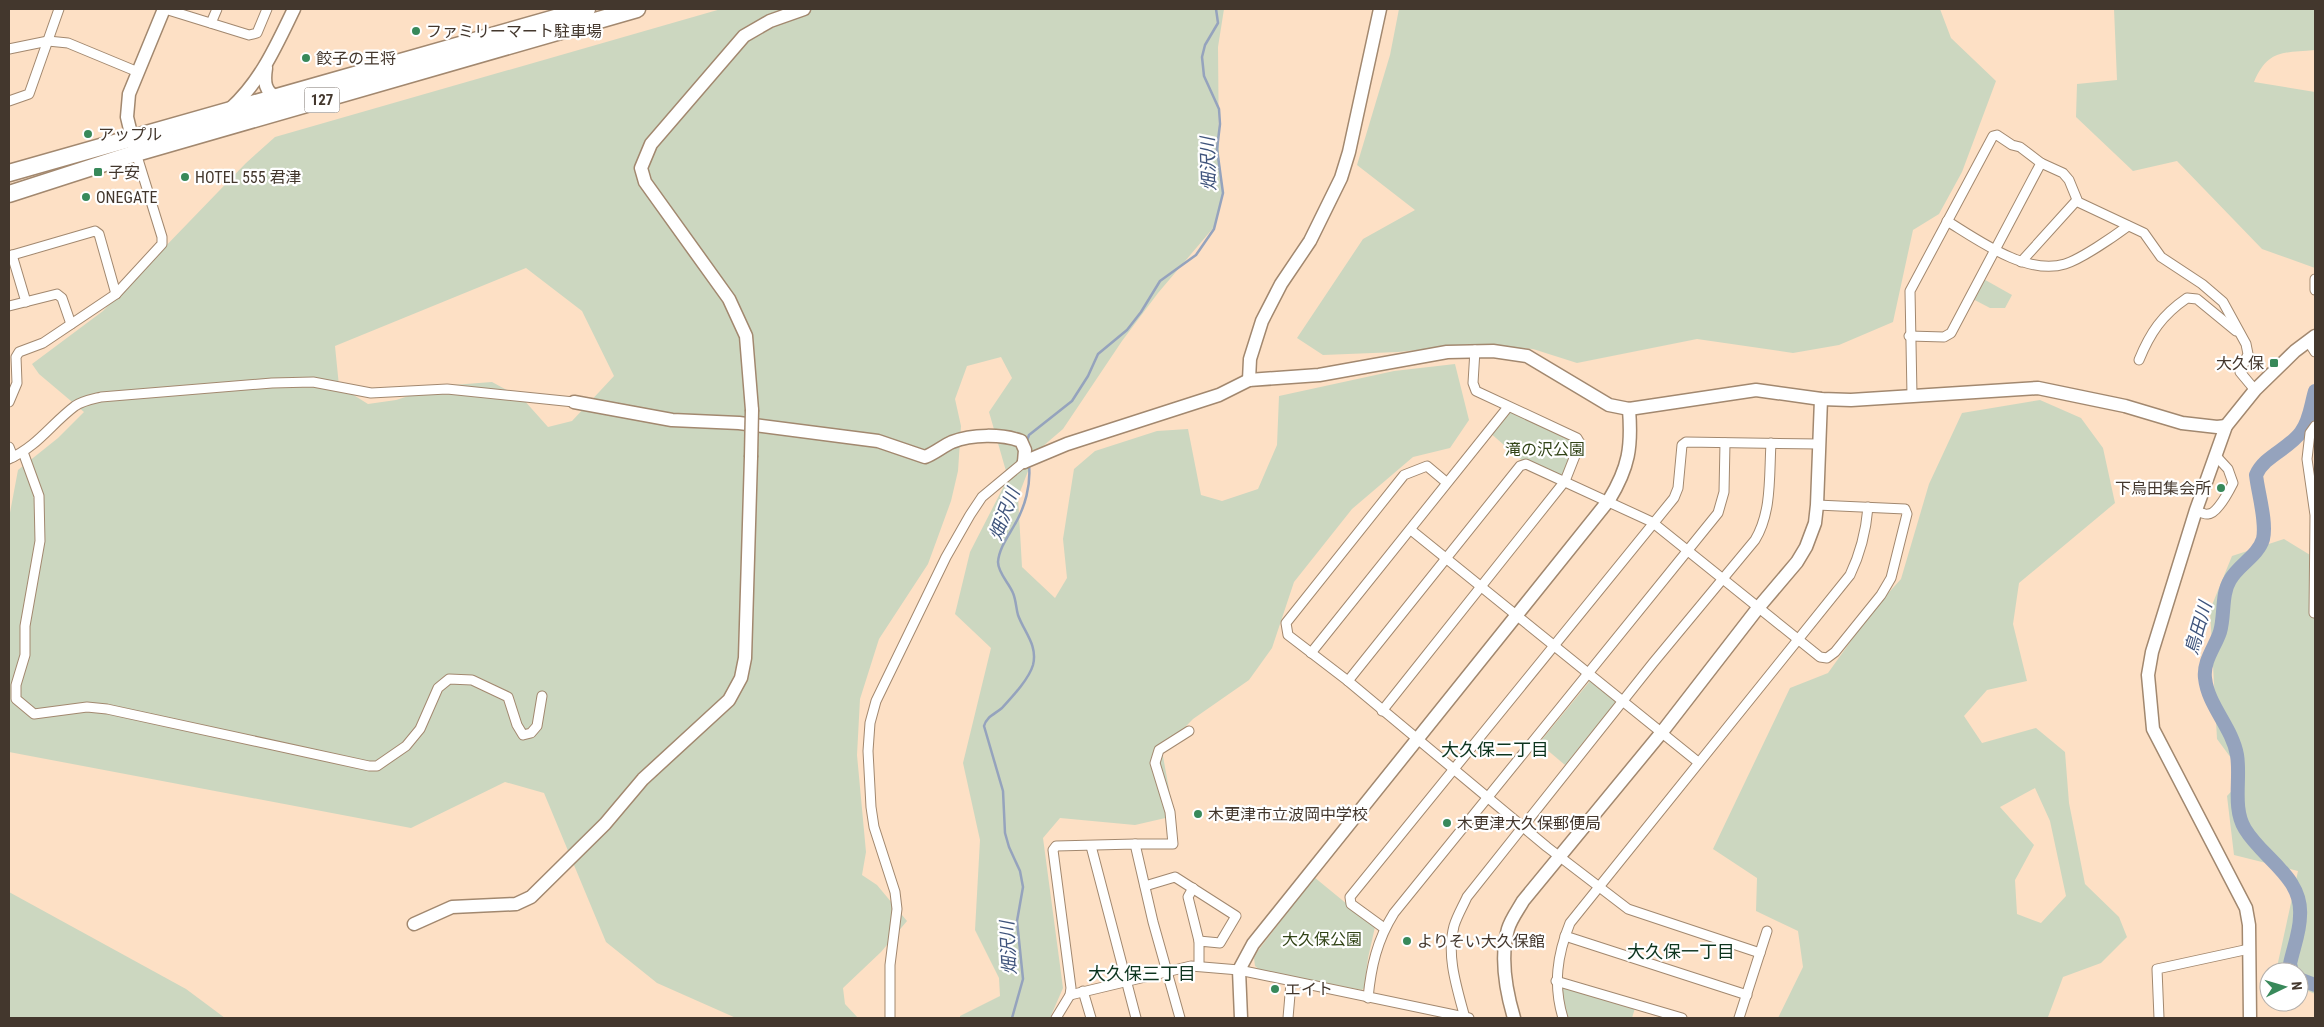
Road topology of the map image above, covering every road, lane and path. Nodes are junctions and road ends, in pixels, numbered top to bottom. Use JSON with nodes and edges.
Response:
{"nodes":[{"id":1,"x":60,"y":9,"type":"edge"},
{"id":2,"x":165,"y":9,"type":"edge"},
{"id":3,"x":217,"y":9,"type":"edge"},
{"id":4,"x":267,"y":9,"type":"edge"},
{"id":5,"x":294,"y":9,"type":"edge"},
{"id":6,"x":587,"y":9,"type":"edge"},
{"id":7,"x":637,"y":9,"type":"edge"},
{"id":8,"x":804,"y":9,"type":"edge"},
{"id":9,"x":1380,"y":9,"type":"edge"},
{"id":10,"x":211,"y":23,"type":"junction"},
{"id":11,"x":48,"y":40,"type":"junction"},
{"id":12,"x":9,"y":49,"type":"edge"},
{"id":13,"x":266,"y":67,"type":"junction"},
{"id":14,"x":138,"y":72,"type":"junction"},
{"id":15,"x":279,"y":98,"type":"junction"},
{"id":16,"x":9,"y":102,"type":"edge"},
{"id":17,"x":227,"y":113,"type":"junction"},
{"id":18,"x":134,"y":146,"type":"junction"},
{"id":19,"x":2042,"y":163,"type":"junction"},
{"id":20,"x":9,"y":173,"type":"edge"},
{"id":21,"x":9,"y":194,"type":"edge"},
{"id":22,"x":2077,"y":200,"type":"junction"},
{"id":23,"x":1947,"y":221,"type":"junction"},
{"id":24,"x":2128,"y":226,"type":"junction"},
{"id":25,"x":1994,"y":250,"type":"junction"},
{"id":26,"x":10,"y":256,"type":"edge"},
{"id":27,"x":2022,"y":262,"type":"junction"},
{"id":28,"x":2315,"y":279,"type":"edge"},
{"id":29,"x":2315,"y":290,"type":"edge"},
{"id":30,"x":116,"y":294,"type":"junction"},
{"id":31,"x":26,"y":302,"type":"junction"},
{"id":32,"x":9,"y":306,"type":"edge"},
{"id":33,"x":71,"y":324,"type":"junction"},
{"id":34,"x":2237,"y":332,"type":"junction"},
{"id":35,"x":1909,"y":336,"type":"junction"},
{"id":36,"x":2313,"y":343,"type":"edge"},
{"id":37,"x":1475,"y":350,"type":"junction"},
{"id":38,"x":12,"y":358,"type":"edge"},
{"id":39,"x":2138,"y":360,"type":"dead end"},
{"id":40,"x":1249,"y":380,"type":"junction"},
{"id":41,"x":2256,"y":390,"type":"junction"},
{"id":42,"x":1912,"y":395,"type":"junction"},
{"id":43,"x":1821,"y":399,"type":"junction"},
{"id":44,"x":9,"y":402,"type":"edge"},
{"id":45,"x":574,"y":402,"type":"joint"},
{"id":46,"x":1508,"y":407,"type":"junction"},
{"id":47,"x":1629,"y":409,"type":"junction"},
{"id":48,"x":2226,"y":426,"type":"junction"},
{"id":49,"x":2315,"y":426,"type":"edge"},
{"id":50,"x":1726,"y":443,"type":"junction"},
{"id":51,"x":1771,"y":443,"type":"junction"},
{"id":52,"x":1819,"y":444,"type":"junction"},
{"id":53,"x":9,"y":447,"type":"edge"},
{"id":54,"x":24,"y":452,"type":"junction"},
{"id":55,"x":2216,"y":456,"type":"junction"},
{"id":56,"x":11,"y":458,"type":"edge"},
{"id":57,"x":1024,"y":462,"type":"junction"},
{"id":58,"x":1565,"y":481,"type":"junction"},
{"id":59,"x":1446,"y":482,"type":"junction"},
{"id":60,"x":1609,"y":500,"type":"junction"},
{"id":61,"x":1817,"y":505,"type":"junction"},
{"id":62,"x":1868,"y":507,"type":"junction"},
{"id":63,"x":2196,"y":510,"type":"junction"},
{"id":64,"x":1652,"y":522,"type":"junction"},
{"id":65,"x":1411,"y":530,"type":"junction"},
{"id":66,"x":1687,"y":550,"type":"junction"},
{"id":67,"x":1445,"y":559,"type":"junction"},
{"id":68,"x":1722,"y":579,"type":"junction"},
{"id":69,"x":1482,"y":587,"type":"junction"},
{"id":70,"x":1758,"y":608,"type":"junction"},
{"id":71,"x":2314,"y":613,"type":"edge"},
{"id":72,"x":1518,"y":614,"type":"junction"},
{"id":73,"x":1799,"y":639,"type":"junction"},
{"id":74,"x":1554,"y":645,"type":"junction"},
{"id":75,"x":1311,"y":653,"type":"junction"},
{"id":76,"x":1588,"y":674,"type":"junction"},
{"id":77,"x":1348,"y":681,"type":"junction"},
{"id":78,"x":542,"y":696,"type":"dead end"},
{"id":79,"x":1623,"y":702,"type":"junction"},
{"id":80,"x":1382,"y":711,"type":"junction"},
{"id":81,"x":1190,"y":731,"type":"dead end"},
{"id":82,"x":1662,"y":732,"type":"junction"},
{"id":83,"x":1416,"y":740,"type":"junction"},
{"id":84,"x":1698,"y":762,"type":"junction"},
{"id":85,"x":1453,"y":770,"type":"junction"},
{"id":86,"x":1488,"y":796,"type":"junction"},
{"id":87,"x":1522,"y":826,"type":"junction"},
{"id":88,"x":1135,"y":844,"type":"junction"},
{"id":89,"x":1091,"y":846,"type":"junction"},
{"id":90,"x":1558,"y":856,"type":"junction"},
{"id":91,"x":1145,"y":886,"type":"junction"},
{"id":92,"x":1598,"y":886,"type":"junction"},
{"id":93,"x":1193,"y":888,"type":"junction"},
{"id":94,"x":414,"y":924,"type":"dead end"},
{"id":95,"x":1384,"y":928,"type":"junction"},
{"id":96,"x":1767,"y":931,"type":"dead end"},
{"id":97,"x":1565,"y":936,"type":"junction"},
{"id":98,"x":1199,"y":941,"type":"junction"},
{"id":99,"x":2249,"y":949,"type":"junction"},
{"id":100,"x":1760,"y":953,"type":"junction"},
{"id":101,"x":1199,"y":965,"type":"junction"},
{"id":102,"x":1240,"y":970,"type":"junction"},
{"id":103,"x":1167,"y":971,"type":"junction"},
{"id":104,"x":1125,"y":980,"type":"junction"},
{"id":105,"x":1556,"y":981,"type":"junction"},
{"id":106,"x":1290,"y":983,"type":"junction"},
{"id":107,"x":1083,"y":992,"type":"junction"},
{"id":108,"x":1070,"y":995,"type":"junction"},
{"id":109,"x":1747,"y":995,"type":"junction"},
{"id":110,"x":1368,"y":998,"type":"junction"},
{"id":111,"x":890,"y":1018,"type":"edge"},
{"id":112,"x":1056,"y":1018,"type":"edge"},
{"id":113,"x":1091,"y":1018,"type":"edge"},
{"id":114,"x":1136,"y":1018,"type":"edge"},
{"id":115,"x":1180,"y":1018,"type":"edge"},
{"id":116,"x":1241,"y":1018,"type":"edge"},
{"id":117,"x":1288,"y":1018,"type":"edge"},
{"id":118,"x":1466,"y":1018,"type":"edge"},
{"id":119,"x":1514,"y":1018,"type":"edge"},
{"id":120,"x":1563,"y":1018,"type":"edge"},
{"id":121,"x":1682,"y":1018,"type":"edge"},
{"id":122,"x":1739,"y":1018,"type":"edge"},
{"id":123,"x":2159,"y":1018,"type":"edge"},
{"id":124,"x":2250,"y":1018,"type":"edge"}],
"edges":[{"from":1,"to":11,"type":"street"},
{"from":2,"to":10,"type":"street"},
{"from":2,"to":14,"type":"street"},
{"from":3,"to":10,"type":"street"},
{"from":4,"to":10,"type":"street"},
{"from":5,"to":13,"type":"street"},
{"from":6,"to":15,"type":"highway","number":"127"},
{"from":7,"to":18,"type":"highway","number":"127"},
{"from":8,"to":94,"type":"street","bridge":true},
{"from":9,"to":40,"type":"street"},
{"from":11,"to":12,"type":"street"},
{"from":11,"to":14,"type":"street"},
{"from":11,"to":16,"type":"street"},
{"from":13,"to":15,"type":"street"},
{"from":13,"to":17,"type":"street"},
{"from":14,"to":18,"type":"street"},
{"from":15,"to":17,"type":"highway","number":"127"},
{"from":17,"to":18,"type":"highway","number":"127"},
{"from":18,"to":20,"type":"highway","number":"127"},
{"from":18,"to":21,"type":"highway","number":"127"},
{"from":18,"to":30,"type":"street"},
{"from":19,"to":22,"type":"street"},
{"from":19,"to":23,"type":"street"},
{"from":19,"to":25,"type":"street"},
{"from":22,"to":24,"type":"street"},
{"from":22,"to":27,"type":"street"},
{"from":23,"to":25,"type":"street"},
{"from":23,"to":35,"type":"street"},
{"from":24,"to":27,"type":"street"},
{"from":24,"to":34,"type":"street"},
{"from":25,"to":27,"type":"street"},
{"from":25,"to":35,"type":"street"},
{"from":26,"to":30,"type":"street"},
{"from":26,"to":31,"type":"street"},
{"from":28,"to":29,"type":"street"},
{"from":30,"to":33,"type":"street"},
{"from":31,"to":32,"type":"street"},
{"from":31,"to":33,"type":"street"},
{"from":33,"to":38,"type":"street"},
{"from":34,"to":39,"type":"street"},
{"from":34,"to":41,"type":"street"},
{"from":35,"to":42,"type":"street"},
{"from":36,"to":41,"type":"street"},
{"from":37,"to":40,"type":"street"},
{"from":37,"to":46,"type":"street"},
{"from":37,"to":47,"type":"street"},
{"from":38,"to":44,"type":"street"},
{"from":40,"to":57,"type":"street"},
{"from":41,"to":48,"type":"street"},
{"from":42,"to":43,"type":"street"},
{"from":42,"to":48,"type":"street"},
{"from":43,"to":47,"type":"street"},
{"from":43,"to":52,"type":"street"},
{"from":45,"to":54,"type":"street"},
{"from":45,"to":57,"type":"street"},
{"from":46,"to":58,"type":"street"},
{"from":46,"to":59,"type":"street"},
{"from":47,"to":60,"type":"street"},
{"from":48,"to":55,"type":"street"},
{"from":49,"to":71,"type":"street"},
{"from":50,"to":51,"type":"street"},
{"from":50,"to":64,"type":"street"},
{"from":50,"to":66,"type":"street"},
{"from":51,"to":52,"type":"street"},
{"from":51,"to":68,"type":"street"},
{"from":52,"to":61,"type":"street"},
{"from":53,"to":56,"type":"street"},
{"from":54,"to":56,"type":"street"},
{"from":54,"to":78,"type":"street"},
{"from":55,"to":63,"type":"street"},
{"from":55,"to":63,"type":"street"},
{"from":57,"to":111,"type":"street"},
{"from":58,"to":60,"type":"street"},
{"from":58,"to":67,"type":"street"},
{"from":58,"to":69,"type":"street"},
{"from":59,"to":65,"type":"street"},
{"from":59,"to":75,"type":"street"},
{"from":60,"to":64,"type":"street"},
{"from":60,"to":72,"type":"street"},
{"from":61,"to":62,"type":"street"},
{"from":61,"to":70,"type":"street"},
{"from":62,"to":73,"type":"street"},
{"from":62,"to":73,"type":"street"},
{"from":63,"to":99,"type":"street"},
{"from":64,"to":66,"type":"street"},
{"from":64,"to":74,"type":"street"},
{"from":65,"to":67,"type":"street"},
{"from":65,"to":75,"type":"street"},
{"from":66,"to":68,"type":"street"},
{"from":66,"to":76,"type":"street"},
{"from":67,"to":69,"type":"street"},
{"from":67,"to":77,"type":"street"},
{"from":68,"to":70,"type":"street"},
{"from":68,"to":79,"type":"street"},
{"from":69,"to":72,"type":"street"},
{"from":69,"to":80,"type":"street"},
{"from":70,"to":73,"type":"street"},
{"from":70,"to":82,"type":"street"},
{"from":72,"to":74,"type":"street"},
{"from":72,"to":83,"type":"street"},
{"from":73,"to":84,"type":"street"},
{"from":74,"to":76,"type":"street"},
{"from":74,"to":85,"type":"street"},
{"from":75,"to":77,"type":"street"},
{"from":76,"to":79,"type":"street"},
{"from":76,"to":86,"type":"street"},
{"from":77,"to":80,"type":"street"},
{"from":79,"to":82,"type":"street"},
{"from":79,"to":87,"type":"street"},
{"from":80,"to":83,"type":"street"},
{"from":81,"to":88,"type":"street"},
{"from":82,"to":84,"type":"street"},
{"from":82,"to":90,"type":"street"},
{"from":83,"to":85,"type":"street"},
{"from":83,"to":102,"type":"street"},
{"from":84,"to":92,"type":"street"},
{"from":85,"to":86,"type":"street"},
{"from":85,"to":95,"type":"street"},
{"from":86,"to":87,"type":"street"},
{"from":86,"to":95,"type":"street"},
{"from":87,"to":90,"type":"street"},
{"from":87,"to":118,"type":"street"},
{"from":88,"to":89,"type":"street"},
{"from":88,"to":91,"type":"street"},
{"from":89,"to":104,"type":"street"},
{"from":89,"to":108,"type":"street"},
{"from":90,"to":92,"type":"street"},
{"from":90,"to":119,"type":"street"},
{"from":91,"to":93,"type":"street"},
{"from":91,"to":103,"type":"street"},
{"from":92,"to":97,"type":"street"},
{"from":92,"to":100,"type":"street"},
{"from":93,"to":98,"type":"street"},
{"from":93,"to":98,"type":"street"},
{"from":95,"to":110,"type":"street"},
{"from":96,"to":100,"type":"street"},
{"from":97,"to":105,"type":"street"},
{"from":97,"to":109,"type":"street"},
{"from":98,"to":101,"type":"street"},
{"from":99,"to":123,"type":"street"},
{"from":99,"to":124,"type":"street"},
{"from":100,"to":109,"type":"street"},
{"from":101,"to":102,"type":"street"},
{"from":101,"to":103,"type":"street"},
{"from":102,"to":106,"type":"street"},
{"from":102,"to":116,"type":"street"},
{"from":103,"to":104,"type":"street"},
{"from":103,"to":115,"type":"street"},
{"from":104,"to":107,"type":"street"},
{"from":104,"to":114,"type":"street"},
{"from":105,"to":120,"type":"street"},
{"from":105,"to":121,"type":"street"},
{"from":106,"to":110,"type":"street"},
{"from":106,"to":117,"type":"street"},
{"from":107,"to":108,"type":"street"},
{"from":107,"to":113,"type":"street"},
{"from":108,"to":112,"type":"street"},
{"from":109,"to":122,"type":"street"},
{"from":110,"to":118,"type":"street"}]}
